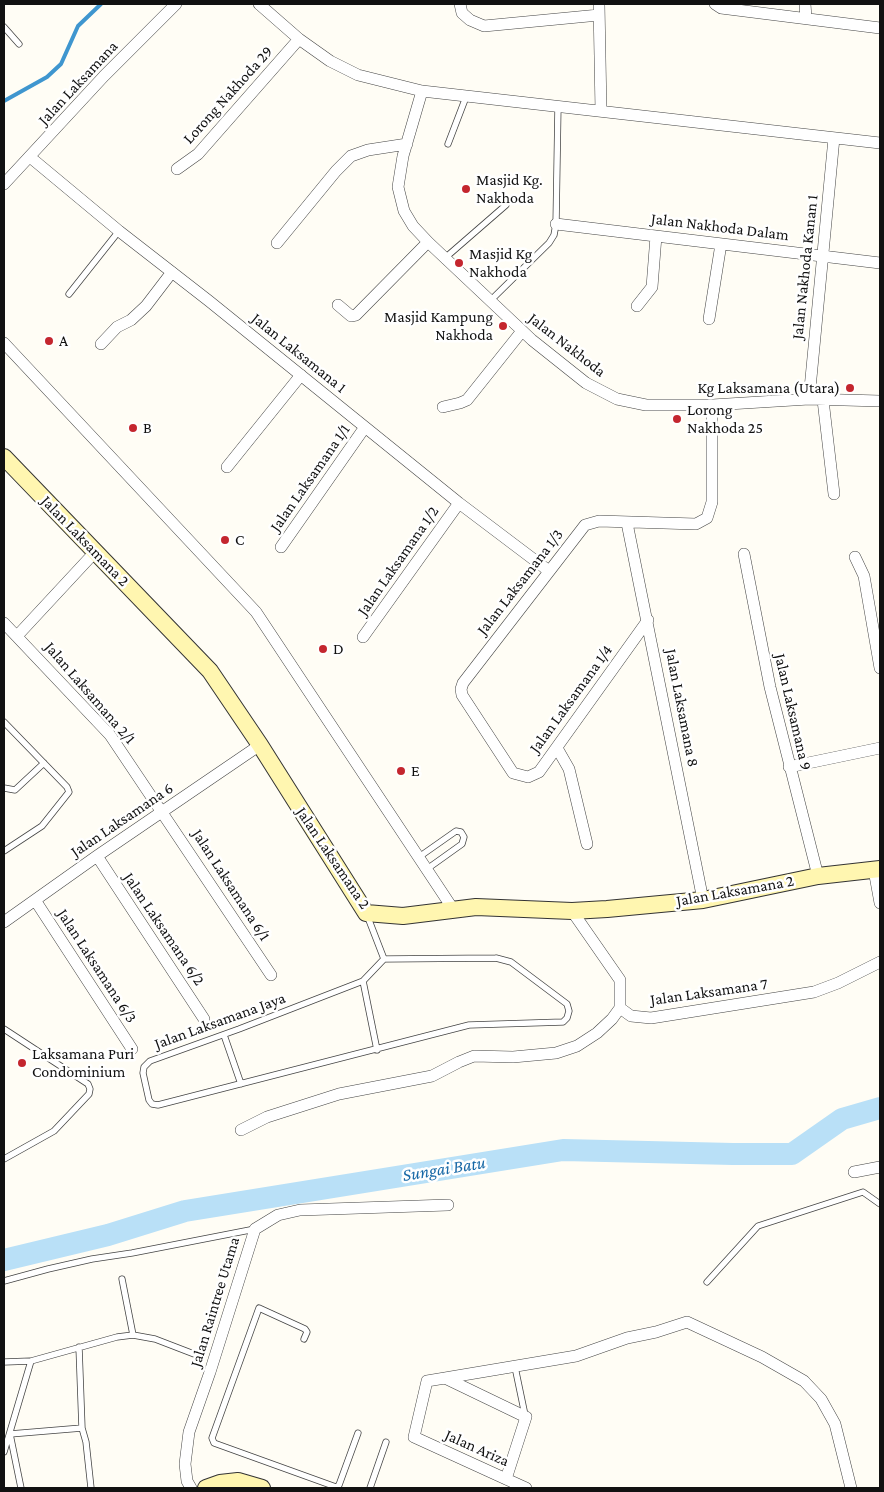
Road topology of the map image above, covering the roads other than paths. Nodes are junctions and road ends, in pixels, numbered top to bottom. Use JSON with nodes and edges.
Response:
{"nodes":[{"id":1,"x":176,"y":4,"type":"edge"},
{"id":2,"x":261,"y":4,"type":"edge"},
{"id":3,"x":460,"y":4,"type":"edge"},
{"id":4,"x":715,"y":4,"type":"edge"},
{"id":5,"x":805,"y":4,"type":"edge"},
{"id":6,"x":599,"y":9,"type":"edge"},
{"id":7,"x":806,"y":18,"type":"junction"},
{"id":8,"x":4,"y":27,"type":"edge"},
{"id":9,"x":880,"y":28,"type":"edge"},
{"id":10,"x":299,"y":39,"type":"junction"},
{"id":11,"x":19,"y":44,"type":"dead end"},
{"id":12,"x":422,"y":91,"type":"junction"},
{"id":13,"x":466,"y":96,"type":"junction"},
{"id":14,"x":558,"y":106,"type":"junction"},
{"id":15,"x":601,"y":111,"type":"junction"},
{"id":16,"x":834,"y":138,"type":"junction"},
{"id":17,"x":880,"y":143,"type":"edge"},
{"id":18,"x":407,"y":144,"type":"junction"},
{"id":19,"x":448,"y":144,"type":"dead end"},
{"id":20,"x":30,"y":157,"type":"junction"},
{"id":21,"x":178,"y":169,"type":"dead end"},
{"id":22,"x":4,"y":184,"type":"edge"},
{"id":23,"x":506,"y":205,"type":"dead end"},
{"id":24,"x":556,"y":224,"type":"junction"},
{"id":25,"x":119,"y":231,"type":"junction"},
{"id":26,"x":656,"y":236,"type":"junction"},
{"id":27,"x":277,"y":242,"type":"dead end"},
{"id":28,"x":428,"y":242,"type":"junction"},
{"id":29,"x":721,"y":244,"type":"junction"},
{"id":30,"x":822,"y":256,"type":"junction"},
{"id":31,"x":445,"y":258,"type":"junction"},
{"id":32,"x":880,"y":263,"type":"edge"},
{"id":33,"x":172,"y":272,"type":"junction"},
{"id":34,"x":69,"y":294,"type":"dead end"},
{"id":35,"x":490,"y":301,"type":"junction"},
{"id":36,"x":338,"y":304,"type":"dead end"},
{"id":37,"x":637,"y":306,"type":"dead end"},
{"id":38,"x":709,"y":319,"type":"dead end"},
{"id":39,"x":522,"y":331,"type":"junction"},
{"id":40,"x":4,"y":343,"type":"edge"},
{"id":41,"x":101,"y":344,"type":"dead end"},
{"id":42,"x":301,"y":375,"type":"junction"},
{"id":43,"x":808,"y":399,"type":"junction"},
{"id":44,"x":822,"y":400,"type":"junction"},
{"id":45,"x":880,"y":401,"type":"edge"},
{"id":46,"x":712,"y":406,"type":"junction"},
{"id":47,"x":442,"y":407,"type":"dead end"},
{"id":48,"x":365,"y":428,"type":"junction"},
{"id":49,"x":4,"y":456,"type":"edge"},
{"id":50,"x":227,"y":467,"type":"dead end"},
{"id":51,"x":834,"y":494,"type":"dead end"},
{"id":52,"x":458,"y":503,"type":"junction"},
{"id":53,"x":627,"y":522,"type":"junction"},
{"id":54,"x":281,"y":547,"type":"dead end"},
{"id":55,"x":96,"y":552,"type":"junction"},
{"id":56,"x":744,"y":554,"type":"dead end"},
{"id":57,"x":855,"y":558,"type":"dead end"},
{"id":58,"x":549,"y":572,"type":"junction"},
{"id":59,"x":648,"y":620,"type":"junction"},
{"id":60,"x":4,"y":623,"type":"edge"},
{"id":61,"x":17,"y":636,"type":"junction"},
{"id":62,"x":364,"y":637,"type":"dead end"},
{"id":63,"x":880,"y":668,"type":"edge"},
{"id":64,"x":462,"y":695,"type":"joint"},
{"id":65,"x":4,"y":722,"type":"edge"},
{"id":66,"x":260,"y":745,"type":"junction"},
{"id":67,"x":557,"y":748,"type":"junction"},
{"id":68,"x":880,"y":748,"type":"edge"},
{"id":69,"x":44,"y":762,"type":"junction"},
{"id":70,"x":789,"y":767,"type":"junction"},
{"id":71,"x":4,"y":788,"type":"edge"},
{"id":72,"x":163,"y":812,"type":"junction"},
{"id":73,"x":587,"y":844,"type":"dead end"},
{"id":74,"x":4,"y":851,"type":"edge"},
{"id":75,"x":96,"y":856,"type":"junction"},
{"id":76,"x":419,"y":857,"type":"junction"},
{"id":77,"x":427,"y":868,"type":"junction"},
{"id":78,"x":877,"y":869,"type":"edge"},
{"id":79,"x":818,"y":876,"type":"junction"},
{"id":80,"x":35,"y":900,"type":"junction"},
{"id":81,"x":703,"y":900,"type":"junction"},
{"id":82,"x":880,"y":904,"type":"edge"},
{"id":83,"x":453,"y":910,"type":"junction"},
{"id":84,"x":572,"y":911,"type":"junction"},
{"id":85,"x":366,"y":913,"type":"junction"},
{"id":86,"x":4,"y":922,"type":"edge"},
{"id":87,"x":384,"y":959,"type":"junction"},
{"id":88,"x":880,"y":962,"type":"edge"},
{"id":89,"x":271,"y":975,"type":"dead end"},
{"id":90,"x":363,"y":981,"type":"junction"},
{"id":91,"x":620,"y":1008,"type":"junction"},
{"id":92,"x":204,"y":1019,"type":"dead end"},
{"id":93,"x":4,"y":1029,"type":"edge"},
{"id":94,"x":224,"y":1035,"type":"junction"},
{"id":95,"x":132,"y":1049,"type":"dead end"},
{"id":96,"x":376,"y":1050,"type":"junction"},
{"id":97,"x":241,"y":1084,"type":"junction"},
{"id":98,"x":241,"y":1130,"type":"dead end"},
{"id":99,"x":4,"y":1159,"type":"edge"},
{"id":100,"x":880,"y":1167,"type":"edge"},
{"id":101,"x":854,"y":1172,"type":"dead end"},
{"id":102,"x":880,"y":1204,"type":"edge"},
{"id":103,"x":448,"y":1205,"type":"dead end"},
{"id":104,"x":255,"y":1229,"type":"junction"},
{"id":105,"x":122,"y":1278,"type":"dead end"},
{"id":106,"x":4,"y":1281,"type":"edge"},
{"id":107,"x":707,"y":1282,"type":"dead end"},
{"id":108,"x":133,"y":1335,"type":"junction"},
{"id":109,"x":304,"y":1339,"type":"dead end"},
{"id":110,"x":79,"y":1347,"type":"junction"},
{"id":111,"x":194,"y":1354,"type":"dead end"},
{"id":112,"x":31,"y":1360,"type":"junction"},
{"id":113,"x":4,"y":1362,"type":"edge"},
{"id":114,"x":515,"y":1367,"type":"junction"},
{"id":115,"x":445,"y":1378,"type":"junction"},
{"id":116,"x":526,"y":1417,"type":"junction"},
{"id":117,"x":82,"y":1428,"type":"junction"},
{"id":118,"x":358,"y":1433,"type":"dead end"},
{"id":119,"x":10,"y":1434,"type":"junction"},
{"id":120,"x":386,"y":1442,"type":"dead end"},
{"id":121,"x":4,"y":1452,"type":"edge"},
{"id":122,"x":506,"y":1479,"type":"junction"},
{"id":123,"x":21,"y":1488,"type":"edge"},
{"id":124,"x":91,"y":1488,"type":"edge"},
{"id":125,"x":191,"y":1488,"type":"edge"},
{"id":126,"x":206,"y":1488,"type":"edge"},
{"id":127,"x":262,"y":1488,"type":"edge"},
{"id":128,"x":370,"y":1488,"type":"edge"},
{"id":129,"x":526,"y":1488,"type":"edge"},
{"id":130,"x":851,"y":1488,"type":"edge"}],
"edges":[{"from":1,"to":20,"type":"street","name":"Jalan Laksamana"},
{"from":2,"to":10,"type":"street"},
{"from":3,"to":6,"type":"street"},
{"from":4,"to":7,"type":"street"},
{"from":5,"to":7,"type":"street"},
{"from":6,"to":15,"type":"street"},
{"from":7,"to":9,"type":"street"},
{"from":8,"to":11,"type":"lane"},
{"from":10,"to":12,"type":"street"},
{"from":10,"to":21,"type":"street","name":"Lorong Nakhoda 29"},
{"from":12,"to":13,"type":"street"},
{"from":12,"to":18,"type":"street","name":"Jalan Nakhoda"},
{"from":13,"to":14,"type":"street"},
{"from":13,"to":19,"type":"lane"},
{"from":14,"to":15,"type":"street"},
{"from":14,"to":24,"type":"lane"},
{"from":15,"to":16,"type":"street"},
{"from":16,"to":17,"type":"street"},
{"from":16,"to":30,"type":"street","name":"Jalan Nakhoda Kanan 1"},
{"from":18,"to":27,"type":"street"},
{"from":18,"to":28,"type":"street","name":"Jalan Nakhoda"},
{"from":20,"to":22,"type":"street","name":"Jalan Laksamana"},
{"from":20,"to":25,"type":"street","name":"Jalan Laksamana 1"},
{"from":23,"to":31,"type":"lane"},
{"from":24,"to":26,"type":"street","name":"Jalan Nakhoda Dalam"},
{"from":24,"to":35,"type":"lane"},
{"from":25,"to":33,"type":"street","name":"Jalan Laksamana 1"},
{"from":25,"to":34,"type":"lane"},
{"from":26,"to":29,"type":"street","name":"Jalan Nakhoda Dalam"},
{"from":26,"to":37,"type":"street"},
{"from":28,"to":31,"type":"street","name":"Jalan Nakhoda"},
{"from":28,"to":36,"type":"street"},
{"from":29,"to":30,"type":"street","name":"Jalan Nakhoda Dalam"},
{"from":29,"to":38,"type":"street"},
{"from":30,"to":32,"type":"street","name":"Jalan Nakhoda Dalam"},
{"from":30,"to":43,"type":"street","name":"Jalan Nakhoda Kanan 1"},
{"from":31,"to":35,"type":"street","name":"Jalan Nakhoda"},
{"from":33,"to":41,"type":"street"},
{"from":33,"to":42,"type":"street","name":"Jalan Laksamana 1"},
{"from":35,"to":39,"type":"street","name":"Jalan Nakhoda"},
{"from":39,"to":46,"type":"street","name":"Jalan Nakhoda"},
{"from":39,"to":47,"type":"street"},
{"from":40,"to":76,"type":"street"},
{"from":42,"to":48,"type":"street","name":"Jalan Laksamana 1"},
{"from":42,"to":50,"type":"street"},
{"from":43,"to":44,"type":"street","name":"Jalan Nakhoda"},
{"from":43,"to":46,"type":"street","name":"Jalan Nakhoda"},
{"from":44,"to":45,"type":"street","name":"Jalan Nakhoda"},
{"from":44,"to":51,"type":"street"},
{"from":46,"to":53,"type":"street"},
{"from":48,"to":52,"type":"street","name":"Jalan Laksamana 1"},
{"from":48,"to":54,"type":"street","name":"Jalan Laksamana 1/1"},
{"from":49,"to":55,"type":"street","name":"Jalan Laksamana 2"},
{"from":52,"to":58,"type":"street","name":"Jalan Laksamana 1"},
{"from":52,"to":62,"type":"street","name":"Jalan Laksamana 1/2"},
{"from":53,"to":58,"type":"street","name":"Jalan Laksamana 1/3"},
{"from":53,"to":59,"type":"street","name":"Jalan Laksamana 8"},
{"from":55,"to":61,"type":"street"},
{"from":55,"to":66,"type":"street","name":"Jalan Laksamana 2"},
{"from":56,"to":70,"type":"street","name":"Jalan Laksamana 9"},
{"from":57,"to":63,"type":"street"},
{"from":58,"to":64,"type":"street","name":"Jalan Laksamana 1/3"},
{"from":59,"to":67,"type":"street","name":"Jalan Laksamana 1/4"},
{"from":59,"to":81,"type":"street","name":"Jalan Laksamana 8"},
{"from":60,"to":61,"type":"street","name":"Jalan Laksamana 2/1"},
{"from":61,"to":72,"type":"street","name":"Jalan Laksamana 2/1"},
{"from":64,"to":67,"type":"street","name":"Jalan Laksamana 1/4"},
{"from":65,"to":69,"type":"lane"},
{"from":66,"to":72,"type":"street","name":"Jalan Laksamana 6"},
{"from":66,"to":85,"type":"street","name":"Jalan Laksamana 2"},
{"from":67,"to":73,"type":"street"},
{"from":68,"to":70,"type":"street"},
{"from":69,"to":71,"type":"lane"},
{"from":69,"to":74,"type":"lane"},
{"from":70,"to":79,"type":"street","name":"Jalan Laksamana 9"},
{"from":72,"to":75,"type":"street","name":"Jalan Laksamana 6"},
{"from":72,"to":89,"type":"street","name":"Jalan Laksamana 6/1"},
{"from":75,"to":80,"type":"street","name":"Jalan Laksamana 6"},
{"from":75,"to":92,"type":"street","name":"Jalan Laksamana 6/2"},
{"from":76,"to":77,"type":"street"},
{"from":76,"to":77,"type":"lane"},
{"from":77,"to":83,"type":"street"},
{"from":78,"to":79,"type":"street","name":"Jalan Laksamana 2"},
{"from":78,"to":82,"type":"street"},
{"from":79,"to":81,"type":"street","name":"Jalan Laksamana 2"},
{"from":80,"to":86,"type":"street","name":"Jalan Laksamana 6"},
{"from":80,"to":95,"type":"street","name":"Jalan Laksamana 6/3"},
{"from":81,"to":84,"type":"street","name":"Jalan Laksamana 2"},
{"from":83,"to":84,"type":"street","name":"Jalan Laksamana 2"},
{"from":83,"to":85,"type":"street","name":"Jalan Laksamana 2"},
{"from":84,"to":91,"type":"street"},
{"from":85,"to":87,"type":"lane"},
{"from":87,"to":90,"type":"lane","name":"Jalan Laksamana Jaya"},
{"from":87,"to":96,"type":"lane","name":"Jalan Laksamana Jaya"},
{"from":88,"to":91,"type":"street","name":"Jalan Laksamana 7"},
{"from":90,"to":94,"type":"lane","name":"Jalan Laksamana Jaya"},
{"from":90,"to":96,"type":"lane"},
{"from":91,"to":98,"type":"street"},
{"from":93,"to":99,"type":"lane"},
{"from":94,"to":97,"type":"lane"},
{"from":94,"to":97,"type":"lane","name":"Jalan Laksamana Jaya"},
{"from":96,"to":97,"type":"lane","name":"Jalan Laksamana Jaya"},
{"from":100,"to":101,"type":"street"},
{"from":102,"to":107,"type":"lane"},
{"from":103,"to":104,"type":"street","name":"Jalan Raintree Utama"},
{"from":104,"to":106,"type":"lane"},
{"from":104,"to":125,"type":"street","name":"Jalan Raintree Utama"},
{"from":105,"to":108,"type":"lane"},
{"from":108,"to":110,"type":"lane"},
{"from":108,"to":111,"type":"lane"},
{"from":109,"to":118,"type":"lane"},
{"from":110,"to":112,"type":"lane"},
{"from":110,"to":117,"type":"lane"},
{"from":112,"to":113,"type":"lane"},
{"from":112,"to":119,"type":"lane"},
{"from":114,"to":115,"type":"street"},
{"from":114,"to":116,"type":"lane"},
{"from":114,"to":130,"type":"street"},
{"from":115,"to":116,"type":"street"},
{"from":115,"to":122,"type":"street","name":"Jalan Ariza"},
{"from":116,"to":122,"type":"street"},
{"from":117,"to":119,"type":"lane"},
{"from":117,"to":124,"type":"lane"},
{"from":119,"to":121,"type":"lane"},
{"from":119,"to":123,"type":"lane"},
{"from":120,"to":128,"type":"lane"},
{"from":122,"to":129,"type":"street","name":"Jalan Ariza"},
{"from":126,"to":127,"type":"street"}]}
